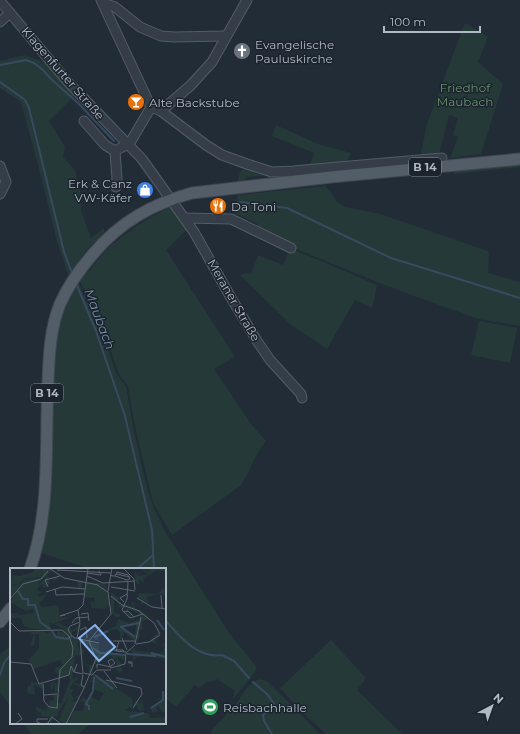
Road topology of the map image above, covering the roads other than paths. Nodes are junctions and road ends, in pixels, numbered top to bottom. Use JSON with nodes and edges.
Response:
{"nodes":[{"id":1,"x":247,"y":0,"type":"edge"},
{"id":2,"x":0,"y":1,"type":"edge"},
{"id":3,"x":102,"y":1,"type":"edge"},
{"id":4,"x":10,"y":13,"type":"junction"},
{"id":5,"x":0,"y":22,"type":"edge"},
{"id":6,"x":226,"y":36,"type":"junction"},
{"id":7,"x":151,"y":107,"type":"junction"},
{"id":8,"x":161,"y":111,"type":"junction"},
{"id":9,"x":84,"y":121,"type":"dead end"},
{"id":10,"x":128,"y":144,"type":"junction"},
{"id":11,"x":115,"y":151,"type":"junction"},
{"id":12,"x":442,"y":158,"type":"dead end"},
{"id":13,"x":520,"y":159,"type":"edge"},
{"id":14,"x":0,"y":166,"type":"edge"},
{"id":15,"x":116,"y":187,"type":"dead end"},
{"id":16,"x":0,"y":194,"type":"edge"},
{"id":17,"x":170,"y":199,"type":"junction"},
{"id":18,"x":185,"y":218,"type":"junction"},
{"id":19,"x":291,"y":248,"type":"dead end"},
{"id":20,"x":302,"y":398,"type":"dead end"},
{"id":21,"x":30,"y":568,"type":"edge"},
{"id":22,"x":10,"y":609,"type":"edge"},
{"id":23,"x":0,"y":622,"type":"edge"}],
"edges":[{"from":1,"to":6,"type":"street"},
{"from":2,"to":4,"type":"street","name":"Klagenfurter Straße"},
{"from":3,"to":6,"type":"street"},
{"from":3,"to":7,"type":"street"},
{"from":4,"to":5,"type":"street"},
{"from":4,"to":10,"type":"street","name":"Klagenfurter Straße"},
{"from":6,"to":8,"type":"street"},
{"from":7,"to":8,"type":"street"},
{"from":7,"to":10,"type":"street"},
{"from":8,"to":12,"type":"street"},
{"from":9,"to":11,"type":"street"},
{"from":10,"to":11,"type":"street"},
{"from":10,"to":17,"type":"street","name":"Klagenfurter Straße"},
{"from":11,"to":15,"type":"street"},
{"from":13,"to":17,"type":"main road","number":"B 14"},
{"from":14,"to":16,"type":"street"},
{"from":17,"to":18,"type":"street","name":"Meraner Straße"},
{"from":17,"to":21,"type":"main road","number":"B 14"},
{"from":18,"to":19,"type":"street"},
{"from":18,"to":20,"type":"street","name":"Meraner Straße"},
{"from":22,"to":23,"type":"main road"}]}
